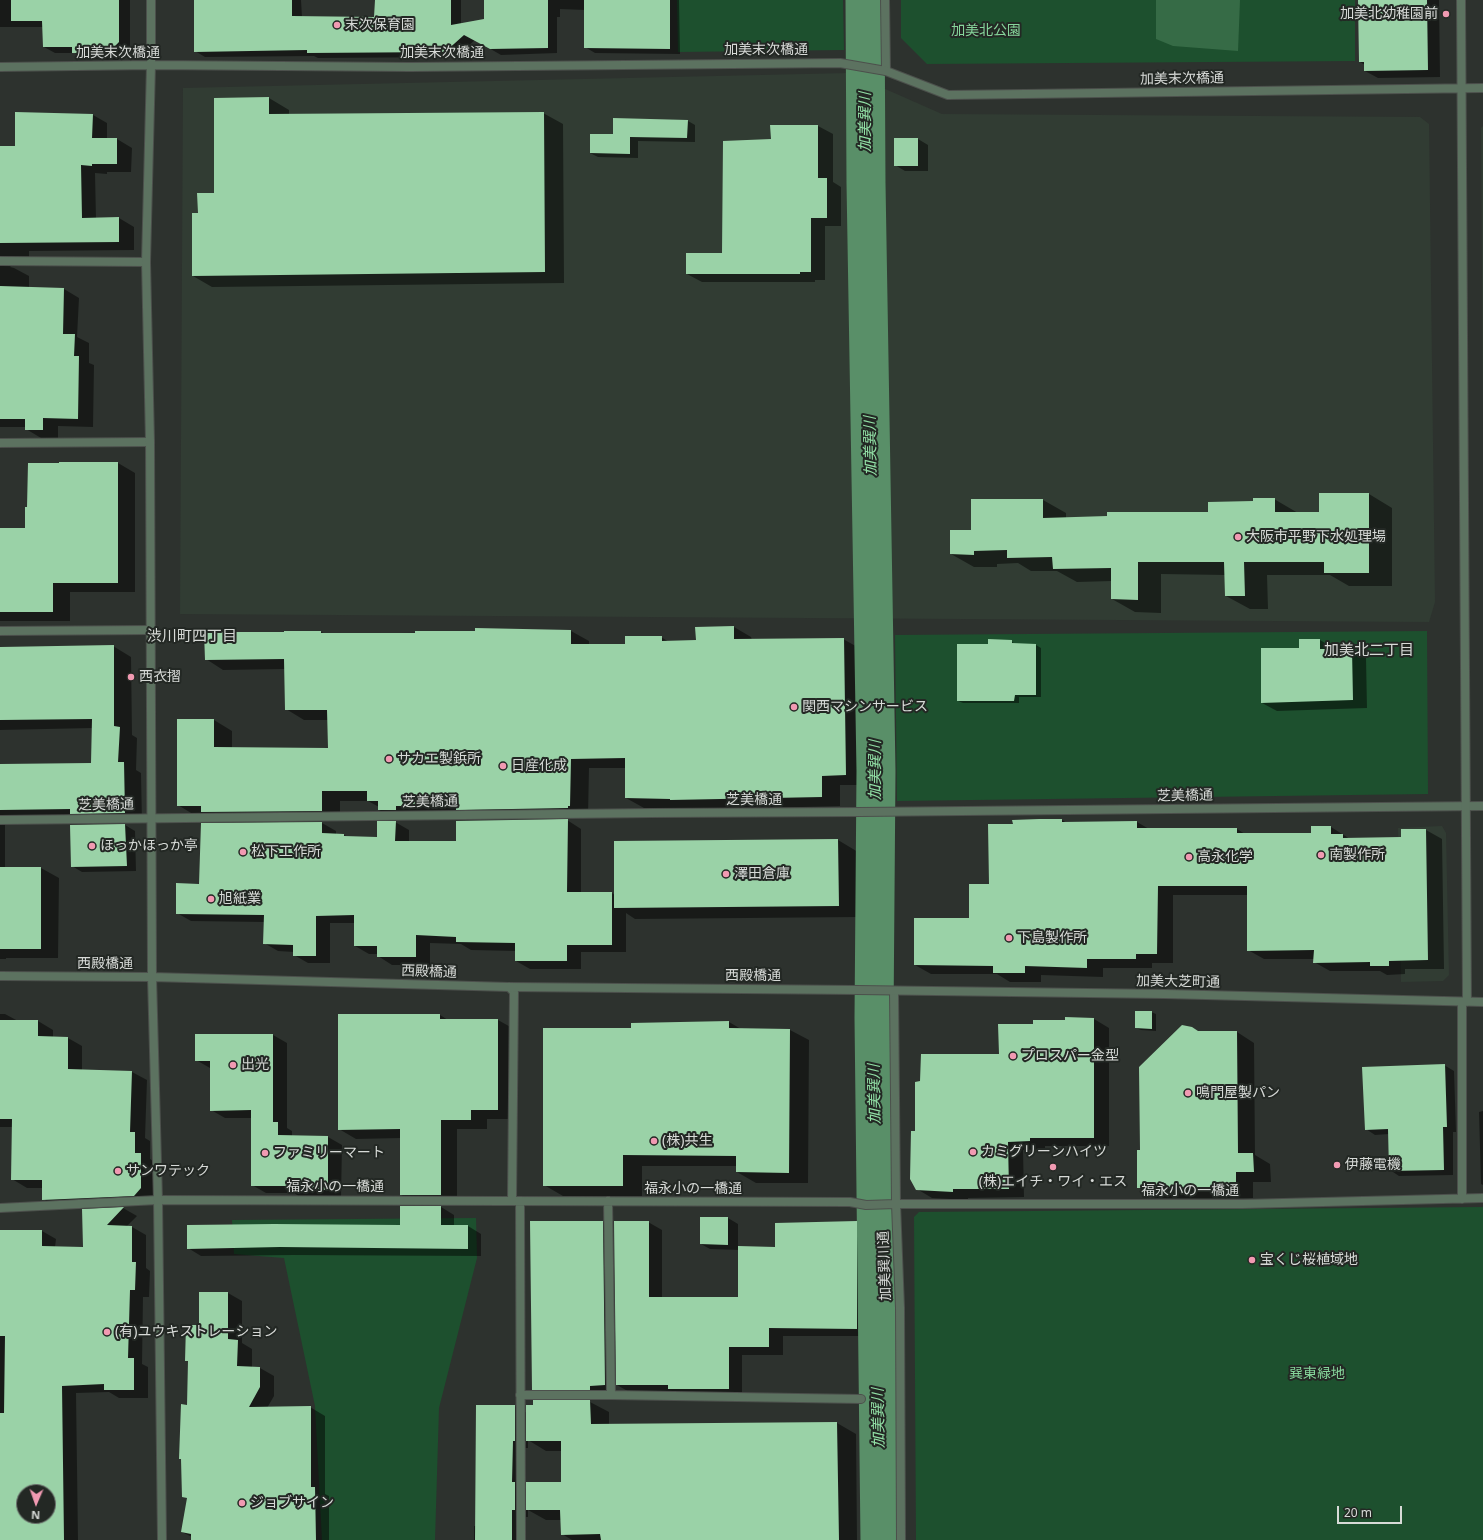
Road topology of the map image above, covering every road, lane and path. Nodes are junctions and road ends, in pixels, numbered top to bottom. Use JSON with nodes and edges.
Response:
{"nodes":[{"id":1,"x":151,"y":0,"type":"edge"},
{"id":2,"x":885,"y":0,"type":"edge"},
{"id":3,"x":1461,"y":0,"type":"edge"},
{"id":4,"x":151,"y":65,"type":"junction"},
{"id":5,"x":0,"y":67,"type":"edge"},
{"id":6,"x":885,"y":71,"type":"junction"},
{"id":7,"x":1462,"y":88,"type":"junction"},
{"id":8,"x":1483,"y":88,"type":"edge"},
{"id":9,"x":0,"y":261,"type":"edge"},
{"id":10,"x":146,"y":262,"type":"junction"},
{"id":11,"x":150,"y":442,"type":"junction"},
{"id":12,"x":0,"y":443,"type":"edge"},
{"id":13,"x":151,"y":630,"type":"junction"},
{"id":14,"x":0,"y":631,"type":"edge"},
{"id":15,"x":1466,"y":806,"type":"junction"},
{"id":16,"x":1483,"y":806,"type":"edge"},
{"id":17,"x":152,"y":818,"type":"junction"},
{"id":18,"x":0,"y":820,"type":"edge"},
{"id":19,"x":0,"y":976,"type":"edge"},
{"id":20,"x":152,"y":977,"type":"junction"},
{"id":21,"x":509,"y":987,"type":"junction"},
{"id":22,"x":882,"y":991,"type":"joint"},
{"id":23,"x":894,"y":991,"type":"junction"},
{"id":24,"x":1465,"y":1002,"type":"junction"},
{"id":25,"x":1483,"y":1002,"type":"edge"},
{"id":26,"x":1483,"y":1198,"type":"edge"},
{"id":27,"x":1462,"y":1199,"type":"junction"},
{"id":28,"x":158,"y":1200,"type":"junction"},
{"id":29,"x":516,"y":1201,"type":"junction"},
{"id":30,"x":608,"y":1201,"type":"junction"},
{"id":31,"x":896,"y":1204,"type":"junction"},
{"id":32,"x":0,"y":1208,"type":"edge"},
{"id":33,"x":520,"y":1395,"type":"junction"},
{"id":34,"x":611,"y":1395,"type":"junction"},
{"id":35,"x":861,"y":1399,"type":"dead end"},
{"id":36,"x":162,"y":1540,"type":"edge"},
{"id":37,"x":521,"y":1540,"type":"edge"},
{"id":38,"x":901,"y":1540,"type":"edge"}],
"edges":[{"from":1,"to":4,"type":"street"},
{"from":2,"to":6,"type":"street"},
{"from":3,"to":7,"type":"street"},
{"from":4,"to":5,"type":"street","name":"加美末次橋通"},
{"from":4,"to":6,"type":"street","name":"加美末次橋通"},
{"from":4,"to":10,"type":"street"},
{"from":6,"to":7,"type":"street","name":"加美末次橋通"},
{"from":7,"to":8,"type":"street","name":"加美末次橋通"},
{"from":7,"to":15,"type":"street"},
{"from":9,"to":10,"type":"street"},
{"from":10,"to":11,"type":"street"},
{"from":11,"to":12,"type":"street"},
{"from":11,"to":13,"type":"street"},
{"from":13,"to":14,"type":"street"},
{"from":13,"to":17,"type":"street"},
{"from":15,"to":16,"type":"street","name":"芝美橋通"},
{"from":15,"to":17,"type":"street","name":"芝美橋通"},
{"from":15,"to":24,"type":"street"},
{"from":17,"to":18,"type":"street","name":"芝美橋通"},
{"from":17,"to":20,"type":"street"},
{"from":19,"to":20,"type":"street","name":"西殿橋通"},
{"from":20,"to":21,"type":"street","name":"西殿橋通"},
{"from":20,"to":28,"type":"street"},
{"from":21,"to":22,"type":"street","name":"西殿橋通"},
{"from":21,"to":29,"type":"street"},
{"from":22,"to":23,"type":"street","name":"加美大芝町通"},
{"from":23,"to":24,"type":"street","name":"加美大芝町通"},
{"from":23,"to":31,"type":"street","name":"加美巽川通"},
{"from":24,"to":25,"type":"street","name":"加美大芝町通"},
{"from":24,"to":27,"type":"street"},
{"from":26,"to":27,"type":"street","name":"福永小の一橋通"},
{"from":27,"to":31,"type":"street","name":"福永小の一橋通"},
{"from":28,"to":29,"type":"street","name":"福永小の一橋通"},
{"from":28,"to":32,"type":"street","name":"福永小の一橋通"},
{"from":28,"to":36,"type":"street"},
{"from":29,"to":30,"type":"street","name":"福永小の一橋通"},
{"from":29,"to":33,"type":"street"},
{"from":30,"to":31,"type":"street","name":"福永小の一橋通"},
{"from":30,"to":34,"type":"street"},
{"from":31,"to":38,"type":"street","name":"加美巽川通"},
{"from":33,"to":34,"type":"street"},
{"from":33,"to":37,"type":"street"},
{"from":34,"to":35,"type":"street"}]}
